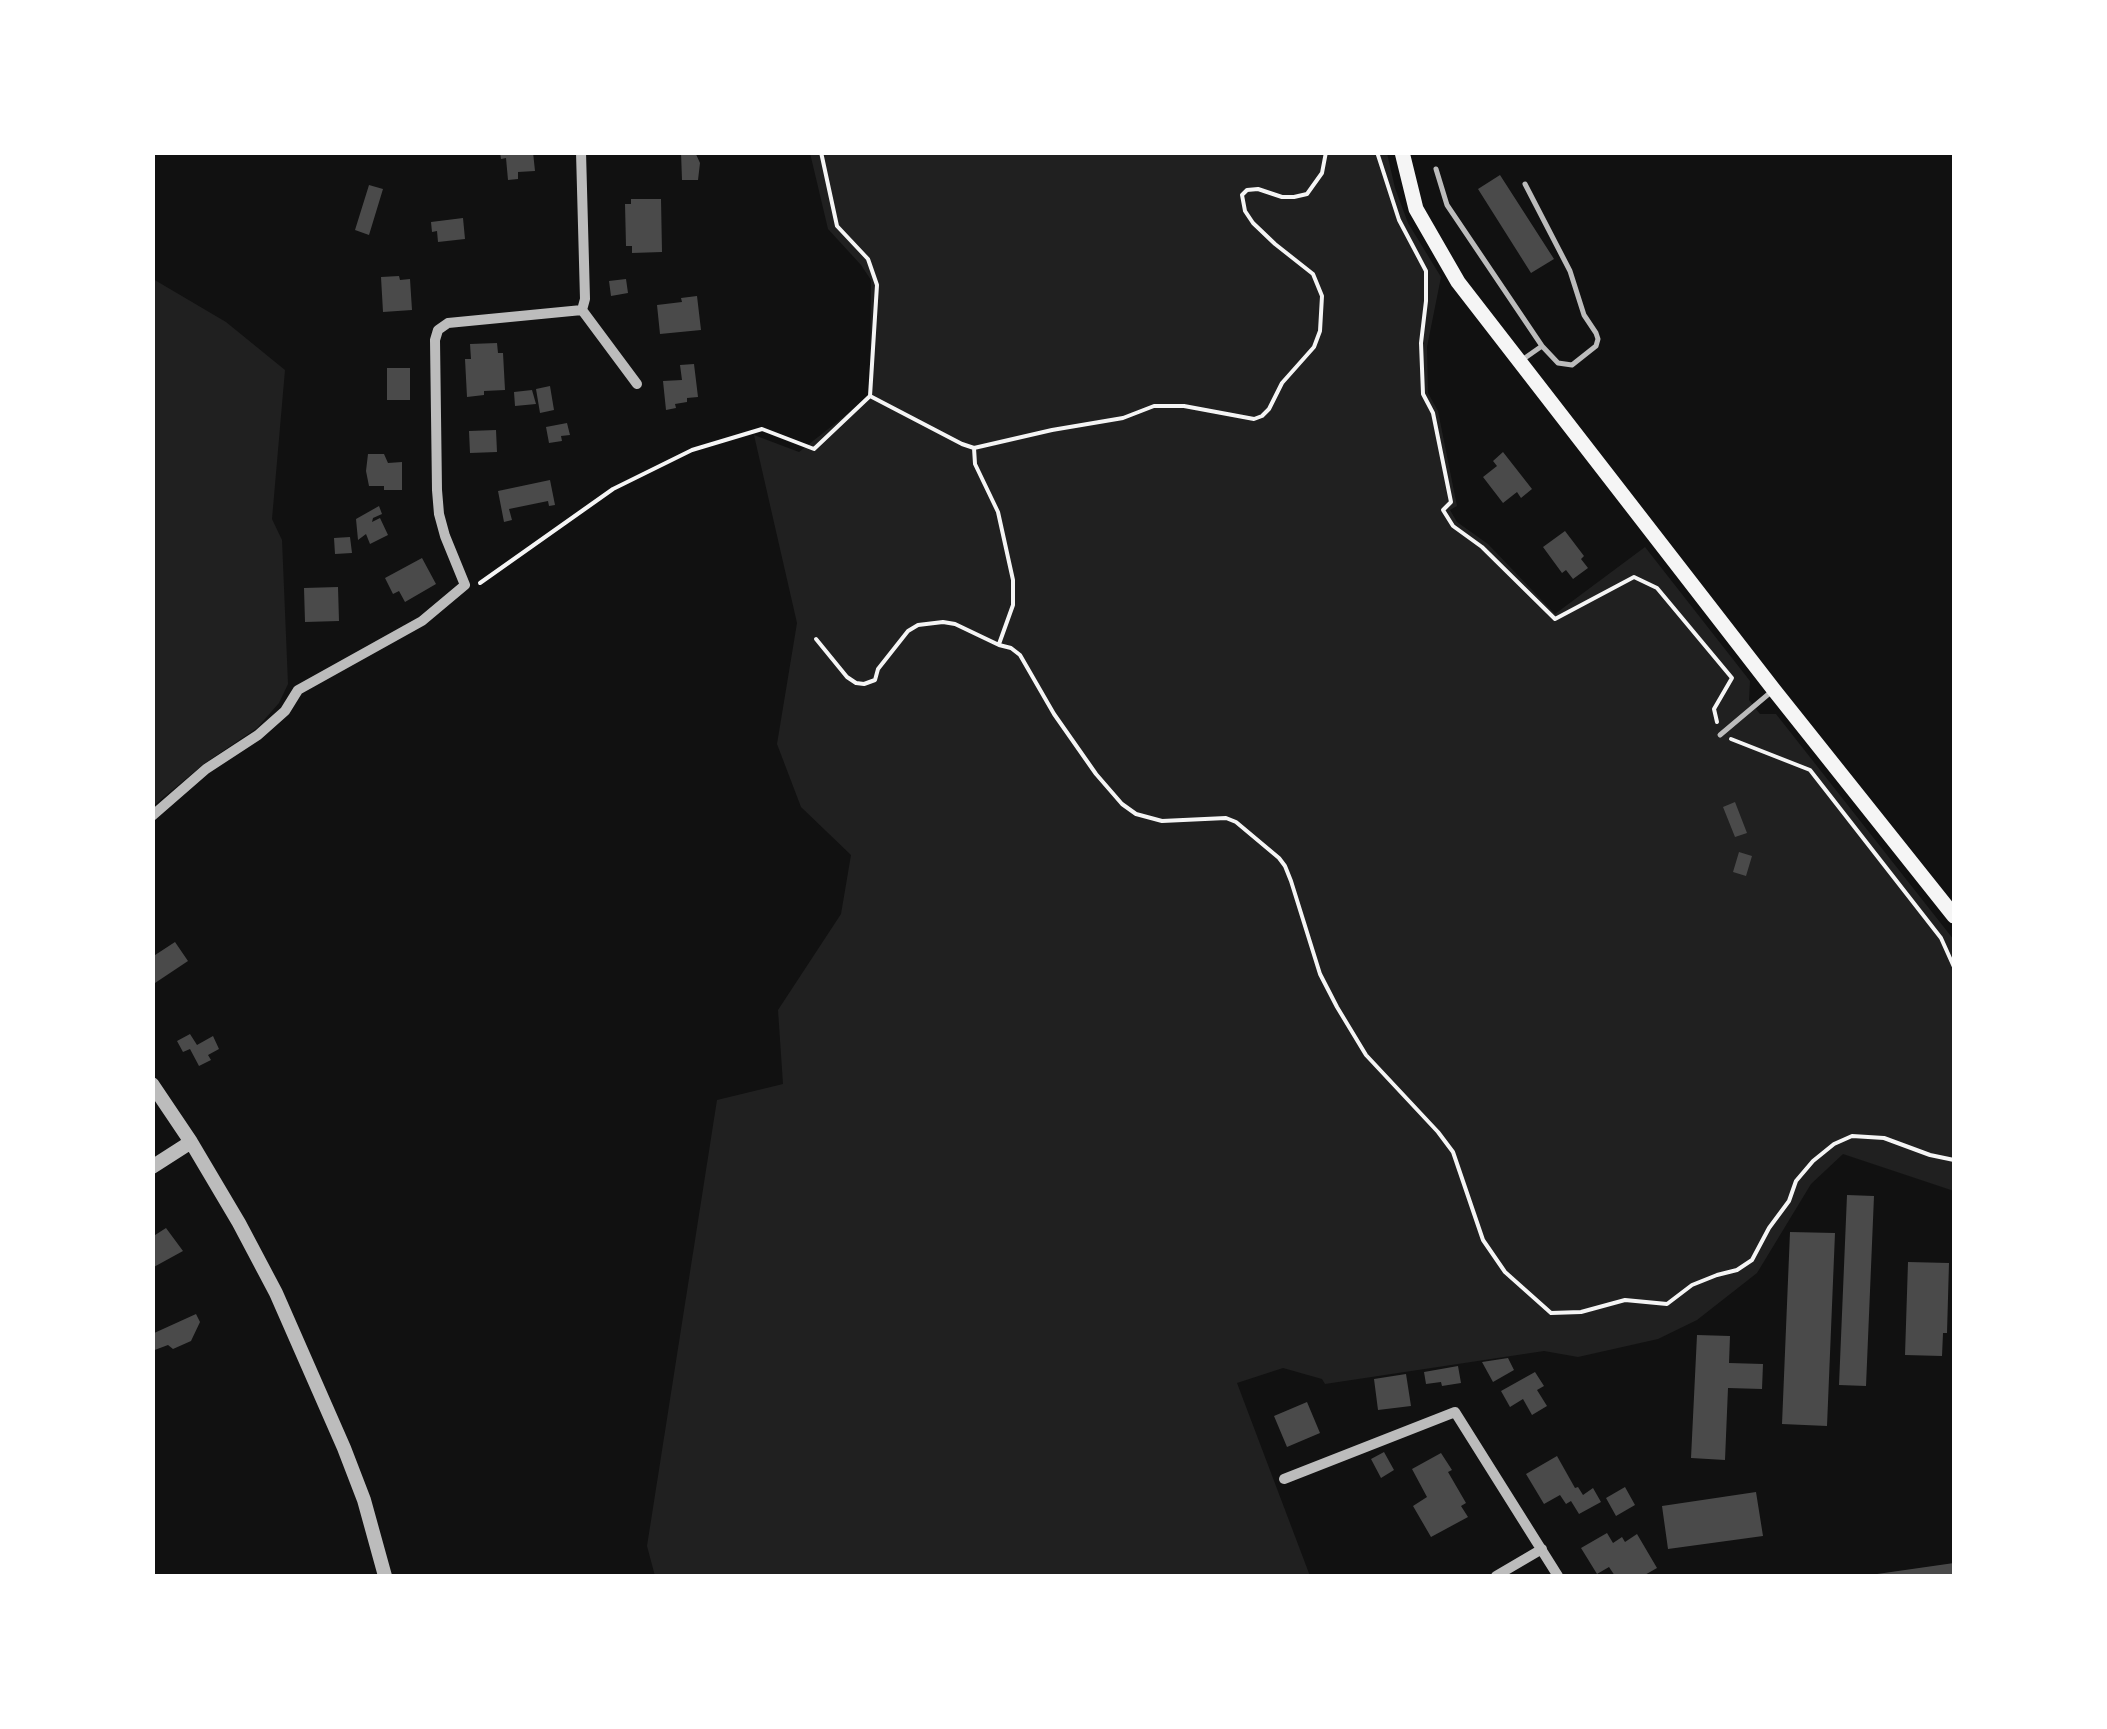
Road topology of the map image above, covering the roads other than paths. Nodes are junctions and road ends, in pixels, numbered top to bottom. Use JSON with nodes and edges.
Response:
{"nodes":[{"id":1,"x":581,"y":152,"type":"edge"},
{"id":2,"x":1402,"y":152,"type":"edge"},
{"id":3,"x":1436,"y":169,"type":"dead end"},
{"id":4,"x":1525,"y":184,"type":"dead end"},
{"id":5,"x":582,"y":310,"type":"junction"},
{"id":6,"x":1542,"y":346,"type":"junction"},
{"id":7,"x":1520,"y":362,"type":"junction"},
{"id":8,"x":638,"y":384,"type":"dead end"},
{"id":9,"x":1774,"y":690,"type":"junction"},
{"id":10,"x":1720,"y":735,"type":"road end"},
{"id":11,"x":152,"y":816,"type":"edge"},
{"id":12,"x":1954,"y":916,"type":"edge"},
{"id":13,"x":152,"y":1084,"type":"edge"},
{"id":14,"x":191,"y":1142,"type":"junction"},
{"id":15,"x":152,"y":1168,"type":"edge"},
{"id":16,"x":1284,"y":1478,"type":"dead end"},
{"id":17,"x":1542,"y":1549,"type":"junction"},
{"id":18,"x":385,"y":1576,"type":"edge"},
{"id":19,"x":1496,"y":1576,"type":"edge"},
{"id":20,"x":1558,"y":1576,"type":"edge"}],
"edges":[{"from":1,"to":5,"type":"street"},
{"from":2,"to":7,"type":"main road"},
{"from":3,"to":6,"type":"lane"},
{"from":4,"to":6,"type":"lane"},
{"from":5,"to":8,"type":"street"},
{"from":5,"to":11,"type":"street"},
{"from":6,"to":7,"type":"lane"},
{"from":7,"to":9,"type":"main road"},
{"from":9,"to":10,"type":"lane"},
{"from":9,"to":12,"type":"main road"},
{"from":13,"to":14,"type":"street"},
{"from":14,"to":15,"type":"street"},
{"from":14,"to":18,"type":"street"},
{"from":16,"to":17,"type":"street"},
{"from":17,"to":19,"type":"street"},
{"from":17,"to":20,"type":"street"}]}
